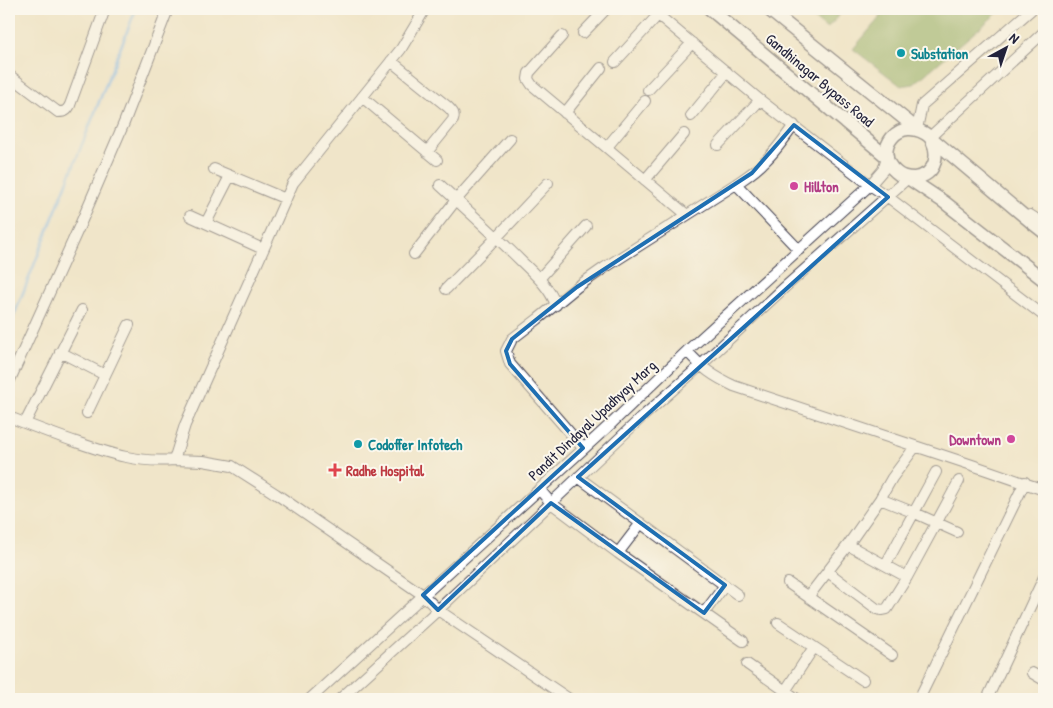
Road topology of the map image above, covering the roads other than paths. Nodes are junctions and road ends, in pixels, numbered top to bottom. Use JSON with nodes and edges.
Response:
{"nodes":[{"id":1,"x":105,"y":9,"type":"edge"},
{"id":2,"x":168,"y":9,"type":"edge"},
{"id":3,"x":425,"y":9,"type":"edge"},
{"id":4,"x":606,"y":9,"type":"edge"},
{"id":5,"x":710,"y":9,"type":"edge"},
{"id":6,"x":768,"y":9,"type":"edge"},
{"id":7,"x":1032,"y":9,"type":"edge"},
{"id":8,"x":655,"y":12,"type":"edge"},
{"id":9,"x":1044,"y":32,"type":"edge"},
{"id":10,"x":583,"y":33,"type":"dead end"},
{"id":11,"x":562,"y":36,"type":"dead end"},
{"id":12,"x":692,"y":43,"type":"junction"},
{"id":13,"x":391,"y":61,"type":"junction"},
{"id":14,"x":615,"y":62,"type":"dead end"},
{"id":15,"x":601,"y":68,"type":"dead end"},
{"id":16,"x":727,"y":72,"type":"junction"},
{"id":17,"x":9,"y":76,"type":"edge"},
{"id":18,"x":648,"y":90,"type":"dead end"},
{"id":19,"x":362,"y":97,"type":"junction"},
{"id":20,"x":760,"y":100,"type":"junction"},
{"id":21,"x":645,"y":101,"type":"dead end"},
{"id":22,"x":565,"y":112,"type":"junction"},
{"id":23,"x":691,"y":116,"type":"dead end"},
{"id":24,"x":794,"y":125,"type":"junction"},
{"id":25,"x":917,"y":129,"type":"junction"},
{"id":26,"x":684,"y":134,"type":"dead end"},
{"id":27,"x":930,"y":137,"type":"junction"},
{"id":28,"x":510,"y":139,"type":"dead end"},
{"id":29,"x":718,"y":145,"type":"dead end"},
{"id":30,"x":607,"y":147,"type":"junction"},
{"id":31,"x":427,"y":152,"type":"junction"},
{"id":32,"x":887,"y":157,"type":"junction"},
{"id":33,"x":437,"y":160,"type":"dead end"},
{"id":34,"x":214,"y":169,"type":"dead end"},
{"id":35,"x":230,"y":176,"type":"junction"},
{"id":36,"x":908,"y":178,"type":"junction"},
{"id":37,"x":645,"y":180,"type":"junction"},
{"id":38,"x":548,"y":182,"type":"dead end"},
{"id":39,"x":736,"y":184,"type":"junction"},
{"id":40,"x":440,"y":185,"type":"dead end"},
{"id":41,"x":870,"y":185,"type":"junction"},
{"id":42,"x":888,"y":197,"type":"junction"},
{"id":43,"x":286,"y":199,"type":"junction"},
{"id":44,"x":456,"y":200,"type":"junction"},
{"id":45,"x":1010,"y":204,"type":"junction"},
{"id":46,"x":687,"y":215,"type":"junction"},
{"id":47,"x":190,"y":216,"type":"dead end"},
{"id":48,"x":206,"y":223,"type":"junction"},
{"id":49,"x":1044,"y":224,"type":"edge"},
{"id":50,"x":586,"y":226,"type":"dead end"},
{"id":51,"x":1044,"y":232,"type":"edge"},
{"id":52,"x":497,"y":237,"type":"junction"},
{"id":53,"x":263,"y":249,"type":"junction"},
{"id":54,"x":798,"y":250,"type":"junction"},
{"id":55,"x":414,"y":254,"type":"dead end"},
{"id":56,"x":539,"y":279,"type":"junction"},
{"id":57,"x":1044,"y":280,"type":"edge"},
{"id":58,"x":446,"y":289,"type":"dead end"},
{"id":59,"x":556,"y":305,"type":"junction"},
{"id":60,"x":82,"y":310,"type":"dead end"},
{"id":61,"x":1044,"y":316,"type":"edge"},
{"id":62,"x":129,"y":326,"type":"dead end"},
{"id":63,"x":687,"y":351,"type":"junction"},
{"id":64,"x":60,"y":352,"type":"junction"},
{"id":65,"x":700,"y":366,"type":"junction"},
{"id":66,"x":105,"y":375,"type":"junction"},
{"id":67,"x":9,"y":382,"type":"edge"},
{"id":68,"x":87,"y":413,"type":"dead end"},
{"id":69,"x":9,"y":417,"type":"edge"},
{"id":70,"x":25,"y":423,"type":"junction"},
{"id":71,"x":915,"y":447,"type":"junction"},
{"id":72,"x":584,"y":448,"type":"junction"},
{"id":73,"x":174,"y":460,"type":"junction"},
{"id":74,"x":936,"y":472,"type":"dead end"},
{"id":75,"x":578,"y":477,"type":"junction"},
{"id":76,"x":959,"y":481,"type":"dead end"},
{"id":77,"x":1024,"y":482,"type":"junction"},
{"id":78,"x":539,"y":489,"type":"junction"},
{"id":79,"x":1044,"y":490,"type":"edge"},
{"id":80,"x":880,"y":499,"type":"junction"},
{"id":81,"x":551,"y":503,"type":"junction"},
{"id":82,"x":915,"y":512,"type":"junction"},
{"id":83,"x":641,"y":523,"type":"junction"},
{"id":84,"x":937,"y":523,"type":"junction"},
{"id":85,"x":956,"y":532,"type":"dead end"},
{"id":86,"x":848,"y":544,"type":"junction"},
{"id":87,"x":618,"y":553,"type":"junction"},
{"id":88,"x":886,"y":564,"type":"junction"},
{"id":89,"x":828,"y":572,"type":"junction"},
{"id":90,"x":908,"y":576,"type":"junction"},
{"id":91,"x":1044,"y":577,"type":"edge"},
{"id":92,"x":788,"y":583,"type":"dead end"},
{"id":93,"x":725,"y":585,"type":"junction"},
{"id":94,"x":423,"y":595,"type":"junction"},
{"id":95,"x":738,"y":595,"type":"dead end"},
{"id":96,"x":808,"y":597,"type":"junction"},
{"id":97,"x":438,"y":610,"type":"junction"},
{"id":98,"x":704,"y":613,"type":"junction"},
{"id":99,"x":778,"y":623,"type":"dead end"},
{"id":100,"x":743,"y":641,"type":"dead end"},
{"id":101,"x":814,"y":647,"type":"junction"},
{"id":102,"x":892,"y":655,"type":"dead end"},
{"id":103,"x":747,"y":664,"type":"dead end"},
{"id":104,"x":1032,"y":673,"type":"dead end"},
{"id":105,"x":863,"y":680,"type":"dead end"},
{"id":106,"x":1044,"y":680,"type":"edge"},
{"id":107,"x":783,"y":695,"type":"edge"},
{"id":108,"x":921,"y":696,"type":"edge"},
{"id":109,"x":310,"y":699,"type":"edge"},
{"id":110,"x":340,"y":699,"type":"edge"},
{"id":111,"x":569,"y":699,"type":"edge"},
{"id":112,"x":797,"y":699,"type":"edge"},
{"id":113,"x":932,"y":699,"type":"edge"},
{"id":114,"x":987,"y":699,"type":"edge"}],
"edges":[{"from":1,"to":17,"type":"street"},
{"from":2,"to":67,"type":"street"},
{"from":3,"to":13,"type":"street"},
{"from":4,"to":10,"type":"street"},
{"from":5,"to":32,"type":"main road","name":"Gandhinagar Bypass Road"},
{"from":6,"to":25,"type":"main road","name":"Gandhinagar Bypass Road"},
{"from":7,"to":25,"type":"street"},
{"from":8,"to":12,"type":"street"},
{"from":8,"to":14,"type":"street"},
{"from":9,"to":27,"type":"street"},
{"from":11,"to":22,"type":"street"},
{"from":12,"to":16,"type":"street"},
{"from":12,"to":18,"type":"street"},
{"from":13,"to":19,"type":"street"},
{"from":13,"to":31,"type":"street"},
{"from":15,"to":22,"type":"street"},
{"from":16,"to":20,"type":"street"},
{"from":16,"to":23,"type":"street"},
{"from":19,"to":31,"type":"street"},
{"from":19,"to":43,"type":"street"},
{"from":20,"to":24,"type":"street"},
{"from":20,"to":29,"type":"street"},
{"from":21,"to":30,"type":"street"},
{"from":22,"to":30,"type":"street"},
{"from":24,"to":39,"type":"street"},
{"from":24,"to":41,"type":"street"},
{"from":25,"to":27,"type":"main road"},
{"from":25,"to":32,"type":"main road"},
{"from":26,"to":37,"type":"street"},
{"from":27,"to":36,"type":"main road"},
{"from":27,"to":45,"type":"main road"},
{"from":28,"to":44,"type":"street"},
{"from":30,"to":37,"type":"street"},
{"from":31,"to":33,"type":"street"},
{"from":32,"to":36,"type":"main road"},
{"from":32,"to":41,"type":"street","name":"Pandit Dindayal Upadhyay Marg"},
{"from":34,"to":35,"type":"street"},
{"from":35,"to":43,"type":"street"},
{"from":35,"to":48,"type":"street"},
{"from":36,"to":42,"type":"street"},
{"from":36,"to":57,"type":"main road"},
{"from":37,"to":46,"type":"street"},
{"from":38,"to":52,"type":"street"},
{"from":39,"to":46,"type":"street"},
{"from":39,"to":54,"type":"street"},
{"from":40,"to":44,"type":"street"},
{"from":41,"to":42,"type":"street"},
{"from":41,"to":54,"type":"street","name":"Pandit Dindayal Upadhyay Marg"},
{"from":42,"to":61,"type":"street"},
{"from":42,"to":65,"type":"street"},
{"from":43,"to":53,"type":"street"},
{"from":44,"to":52,"type":"street"},
{"from":44,"to":55,"type":"street"},
{"from":45,"to":49,"type":"street"},
{"from":45,"to":51,"type":"main road"},
{"from":46,"to":59,"type":"street"},
{"from":47,"to":48,"type":"street"},
{"from":48,"to":53,"type":"street"},
{"from":50,"to":56,"type":"street"},
{"from":52,"to":56,"type":"street"},
{"from":52,"to":58,"type":"street"},
{"from":53,"to":73,"type":"street"},
{"from":54,"to":63,"type":"street","name":"Pandit Dindayal Upadhyay Marg"},
{"from":56,"to":59,"type":"street"},
{"from":59,"to":72,"type":"street"},
{"from":60,"to":64,"type":"street"},
{"from":62,"to":66,"type":"street"},
{"from":63,"to":65,"type":"street"},
{"from":63,"to":72,"type":"street","name":"Pandit Dindayal Upadhyay Marg"},
{"from":64,"to":66,"type":"street"},
{"from":64,"to":70,"type":"street"},
{"from":65,"to":71,"type":"street"},
{"from":65,"to":75,"type":"street"},
{"from":66,"to":68,"type":"street"},
{"from":69,"to":70,"type":"street"},
{"from":70,"to":73,"type":"street"},
{"from":71,"to":77,"type":"street"},
{"from":71,"to":80,"type":"street"},
{"from":72,"to":78,"type":"street","name":"Pandit Dindayal Upadhyay Marg"},
{"from":73,"to":94,"type":"street"},
{"from":74,"to":82,"type":"street"},
{"from":75,"to":81,"type":"street"},
{"from":75,"to":83,"type":"street"},
{"from":76,"to":84,"type":"street"},
{"from":77,"to":79,"type":"street"},
{"from":77,"to":108,"type":"street"},
{"from":78,"to":81,"type":"street"},
{"from":78,"to":94,"type":"street","name":"Pandit Dindayal Upadhyay Marg"},
{"from":80,"to":82,"type":"street"},
{"from":80,"to":86,"type":"street"},
{"from":81,"to":87,"type":"street"},
{"from":81,"to":97,"type":"street"},
{"from":82,"to":84,"type":"street"},
{"from":82,"to":88,"type":"street"},
{"from":83,"to":87,"type":"street"},
{"from":83,"to":93,"type":"street"},
{"from":84,"to":85,"type":"street"},
{"from":84,"to":90,"type":"street"},
{"from":86,"to":88,"type":"street"},
{"from":86,"to":89,"type":"street"},
{"from":87,"to":98,"type":"street"},
{"from":88,"to":90,"type":"street"},
{"from":89,"to":90,"type":"street"},
{"from":89,"to":96,"type":"street"},
{"from":91,"to":114,"type":"street"},
{"from":92,"to":96,"type":"street"},
{"from":93,"to":95,"type":"street"},
{"from":93,"to":98,"type":"street"},
{"from":94,"to":97,"type":"street"},
{"from":94,"to":109,"type":"street","name":"Pandit Dindayal Upadhyay Marg"},
{"from":96,"to":102,"type":"street"},
{"from":97,"to":110,"type":"street"},
{"from":97,"to":111,"type":"street"},
{"from":98,"to":100,"type":"street"},
{"from":99,"to":101,"type":"street"},
{"from":101,"to":105,"type":"street"},
{"from":101,"to":107,"type":"street"},
{"from":103,"to":107,"type":"street"},
{"from":104,"to":106,"type":"street"},
{"from":107,"to":112,"type":"street"},
{"from":108,"to":113,"type":"street"}]}
